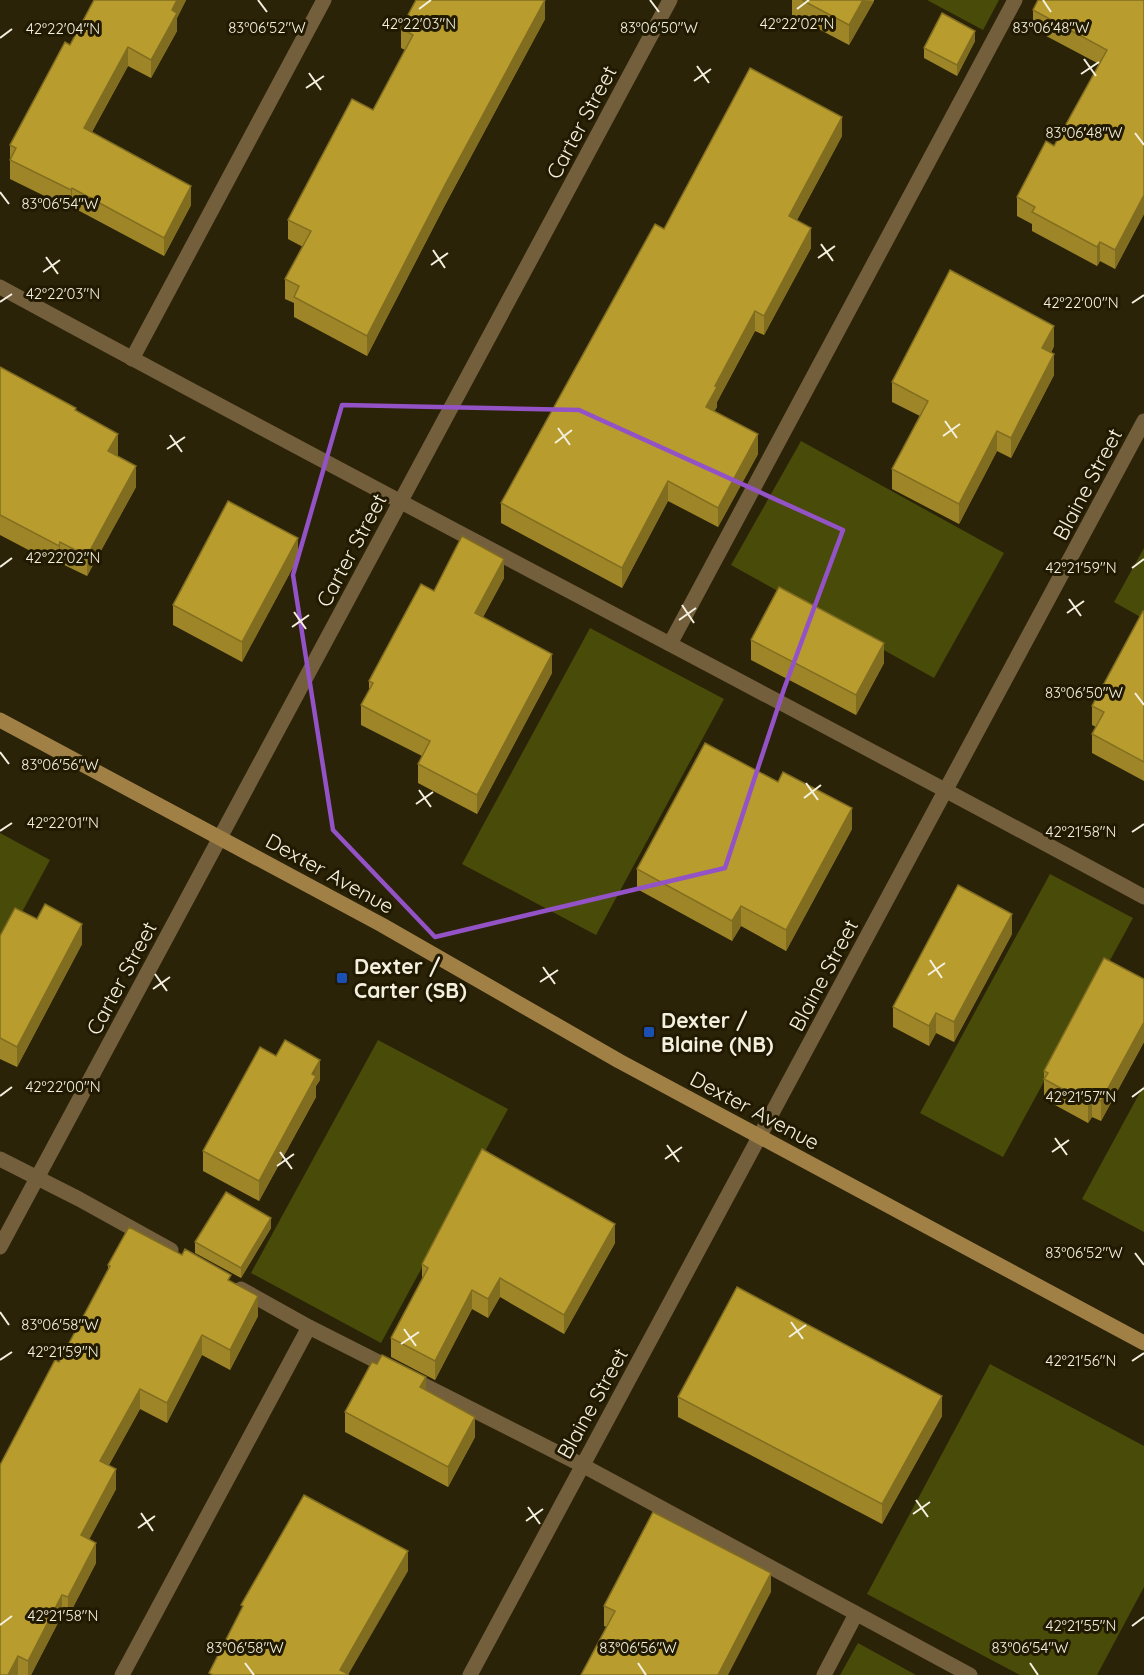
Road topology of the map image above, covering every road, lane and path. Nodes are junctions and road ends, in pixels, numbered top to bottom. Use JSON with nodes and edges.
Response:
{"nodes":[{"id":1,"x":324,"y":0,"type":"edge"},
{"id":2,"x":670,"y":0,"type":"edge"},
{"id":3,"x":1015,"y":0,"type":"edge"},
{"id":4,"x":0,"y":287,"type":"edge"},
{"id":5,"x":132,"y":359,"type":"junction"},
{"id":6,"x":1144,"y":422,"type":"edge"},
{"id":7,"x":401,"y":502,"type":"junction"},
{"id":8,"x":670,"y":644,"type":"junction"},
{"id":9,"x":0,"y":720,"type":"edge"},
{"id":10,"x":947,"y":790,"type":"junction"},
{"id":11,"x":220,"y":837,"type":"junction"},
{"id":12,"x":1144,"y":897,"type":"edge"},
{"id":13,"x":761,"y":1137,"type":"junction"},
{"id":14,"x":0,"y":1159,"type":"edge"},
{"id":15,"x":37,"y":1177,"type":"junction"},
{"id":16,"x":0,"y":1247,"type":"edge"},
{"id":17,"x":184,"y":1257,"type":"edge"},
{"id":18,"x":225,"y":1280,"type":"edge"},
{"id":19,"x":309,"y":1327,"type":"junction"},
{"id":20,"x":1144,"y":1342,"type":"edge"},
{"id":21,"x":582,"y":1465,"type":"junction"},
{"id":22,"x":856,"y":1614,"type":"junction"},
{"id":23,"x":123,"y":1675,"type":"edge"},
{"id":24,"x":470,"y":1675,"type":"edge"},
{"id":25,"x":824,"y":1675,"type":"edge"},
{"id":26,"x":970,"y":1675,"type":"edge"}],
"edges":[{"from":1,"to":5,"type":"street"},
{"from":2,"to":7,"type":"street","name":"Carter Street"},
{"from":3,"to":8,"type":"street"},
{"from":4,"to":5,"type":"street"},
{"from":5,"to":7,"type":"street"},
{"from":6,"to":10,"type":"street","name":"Blaine Street"},
{"from":7,"to":8,"type":"street"},
{"from":7,"to":11,"type":"street","name":"Carter Street"},
{"from":8,"to":10,"type":"street"},
{"from":9,"to":11,"type":"street","name":"Dexter Avenue"},
{"from":10,"to":12,"type":"street"},
{"from":10,"to":13,"type":"street","name":"Blaine Street"},
{"from":11,"to":13,"type":"street","name":"Dexter Avenue"},
{"from":11,"to":15,"type":"street","name":"Carter Street"},
{"from":13,"to":20,"type":"street","name":"Dexter Avenue"},
{"from":13,"to":21,"type":"street","name":"Blaine Street"},
{"from":14,"to":15,"type":"street"},
{"from":15,"to":16,"type":"street","name":"Carter Street"},
{"from":15,"to":17,"type":"street"},
{"from":18,"to":19,"type":"street"},
{"from":19,"to":21,"type":"street"},
{"from":19,"to":23,"type":"street"},
{"from":21,"to":22,"type":"street"},
{"from":21,"to":24,"type":"street","name":"Blaine Street"},
{"from":22,"to":25,"type":"street"},
{"from":22,"to":26,"type":"street"}]}
